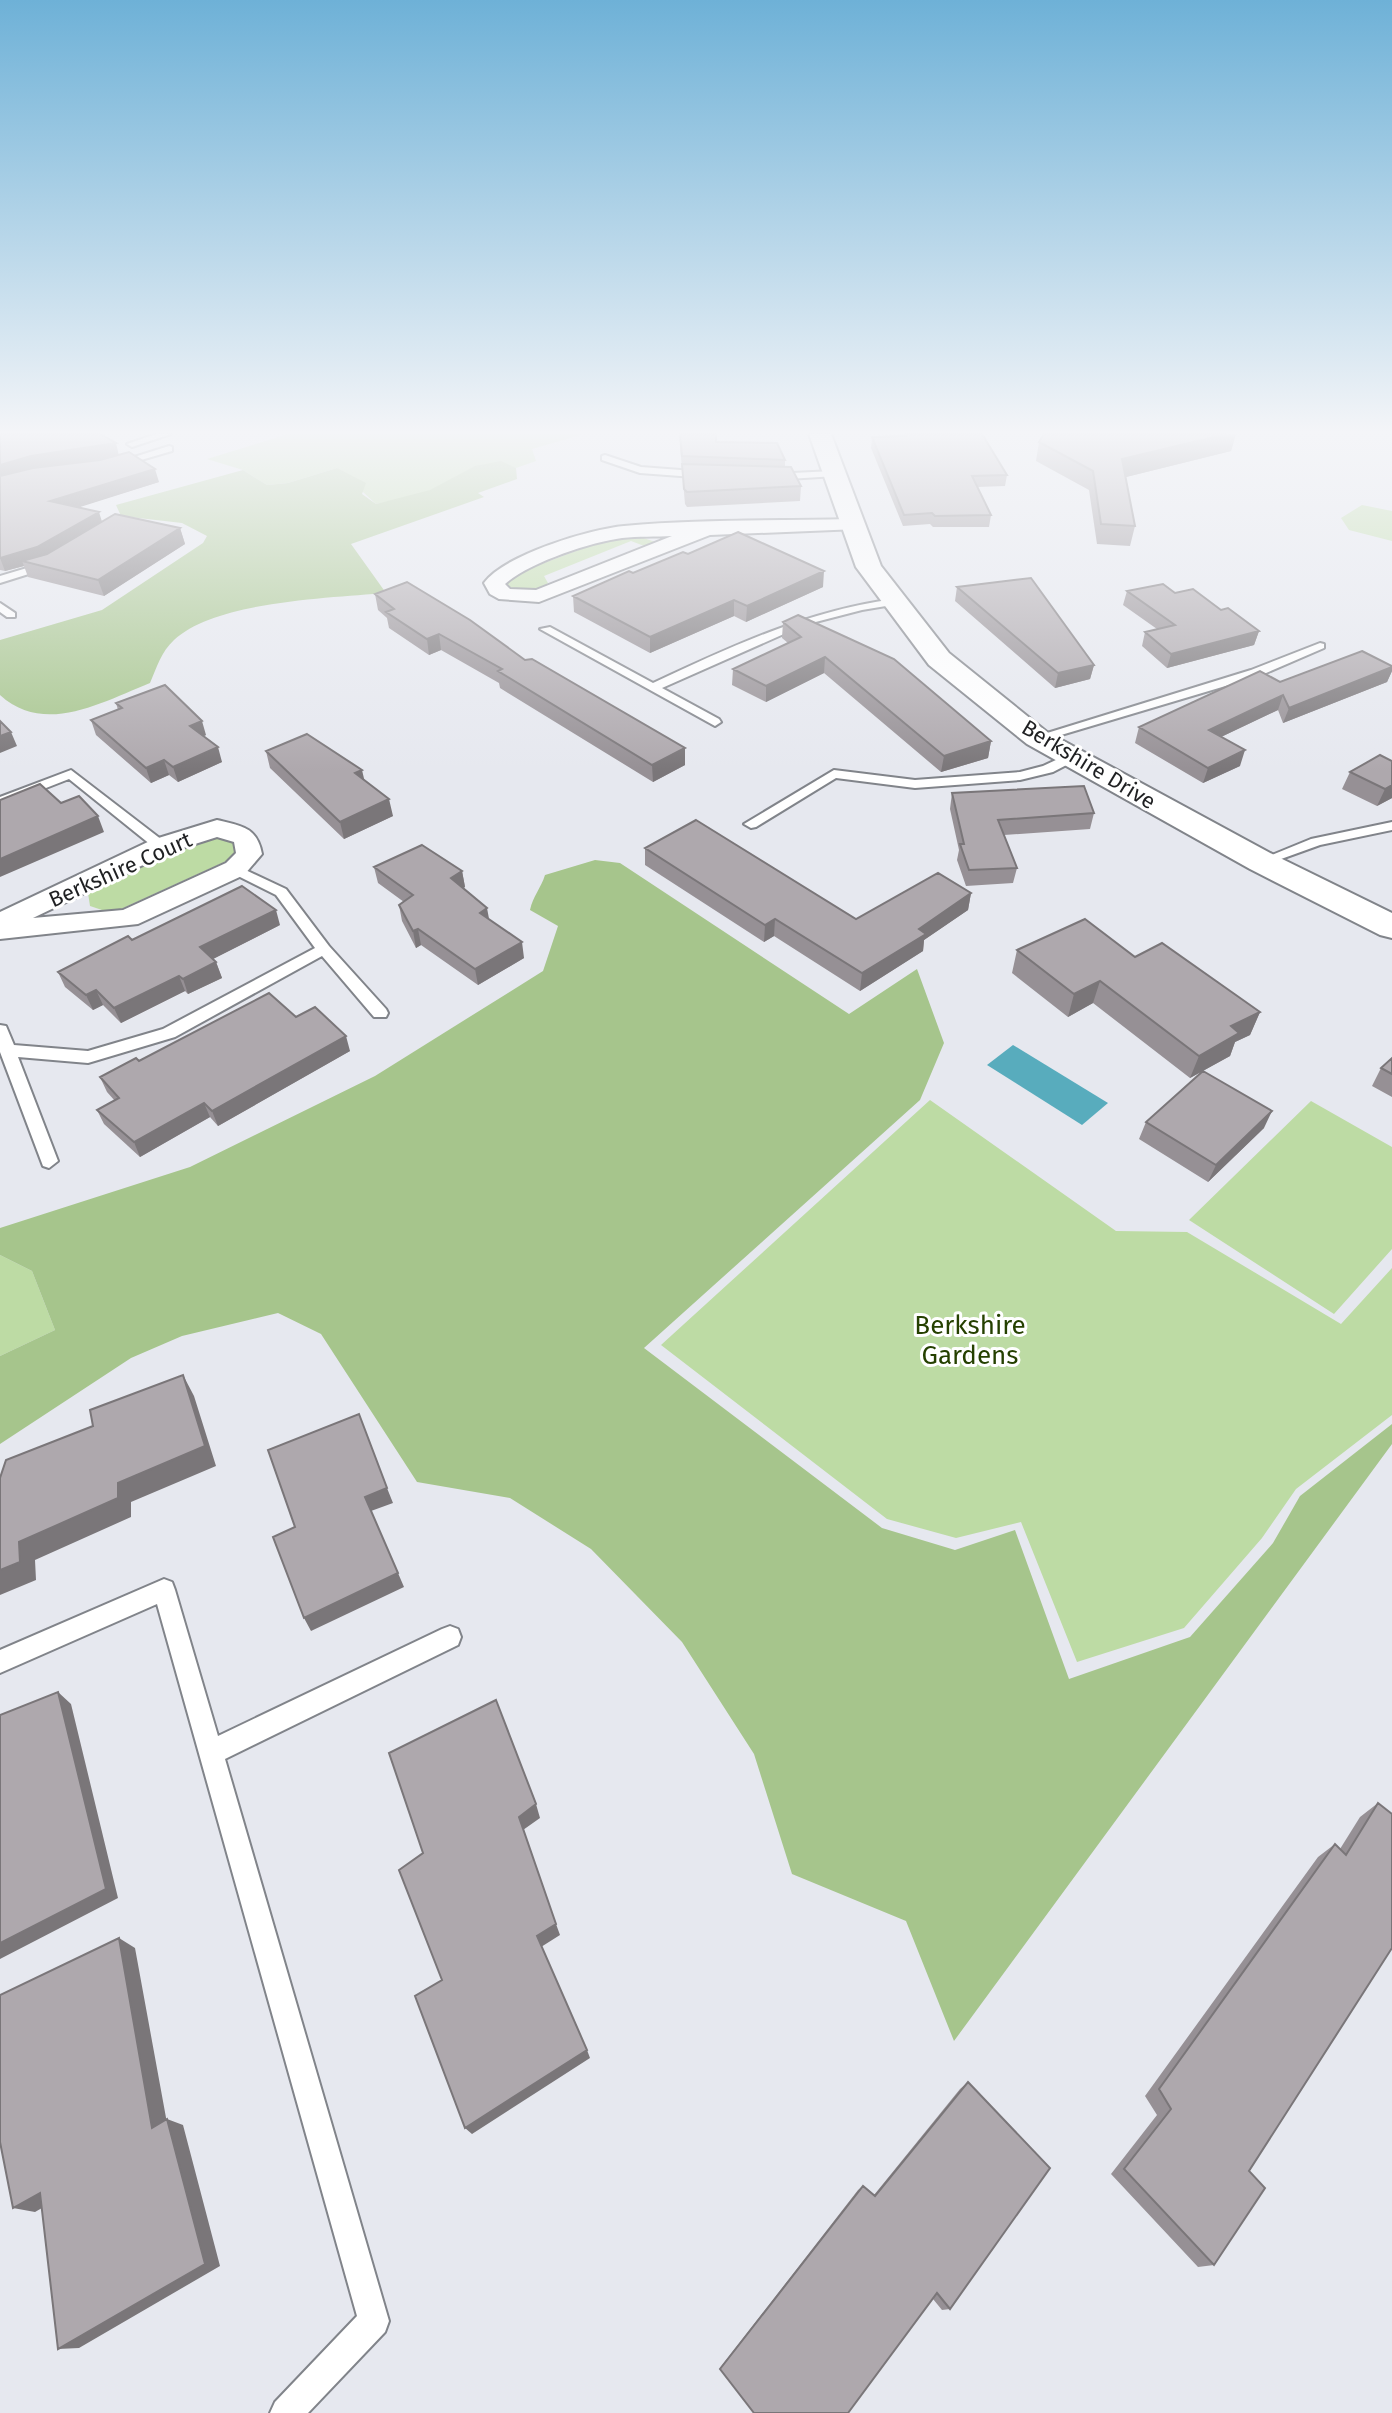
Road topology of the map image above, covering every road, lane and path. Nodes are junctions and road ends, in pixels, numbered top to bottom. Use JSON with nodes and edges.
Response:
{"nodes":[{"id":1,"x":572,"y":547,"type":"edge"},
{"id":2,"x":664,"y":547,"type":"edge"},
{"id":3,"x":860,"y":547,"type":"edge"},
{"id":4,"x":61,"y":559,"type":"edge"},
{"id":5,"x":0,"y":580,"type":"edge"},
{"id":6,"x":894,"y":602,"type":"junction"},
{"id":7,"x":0,"y":606,"type":"edge"},
{"id":8,"x":11,"y":615,"type":"dead end"},
{"id":9,"x":546,"y":629,"type":"dead end"},
{"id":10,"x":1320,"y":646,"type":"dead end"},
{"id":11,"x":654,"y":687,"type":"junction"},
{"id":12,"x":715,"y":722,"type":"dead end"},
{"id":13,"x":1037,"y":738,"type":"junction"},
{"id":14,"x":1071,"y":757,"type":"junction"},
{"id":15,"x":1,"y":801,"type":"edge"},
{"id":16,"x":751,"y":824,"type":"dead end"},
{"id":17,"x":1392,"y":826,"type":"edge"},
{"id":18,"x":161,"y":846,"type":"junction"},
{"id":19,"x":1262,"y":862,"type":"junction"},
{"id":20,"x":235,"y":869,"type":"junction"},
{"id":21,"x":0,"y":923,"type":"edge"},
{"id":22,"x":1392,"y":927,"type":"edge"},
{"id":23,"x":0,"y":930,"type":"edge"},
{"id":24,"x":324,"y":949,"type":"junction"},
{"id":25,"x":380,"y":1013,"type":"dead end"},
{"id":26,"x":0,"y":1030,"type":"edge"},
{"id":27,"x":7,"y":1050,"type":"junction"},
{"id":28,"x":49,"y":1161,"type":"dead end"},
{"id":29,"x":450,"y":1637,"type":"dead end"},
{"id":30,"x":0,"y":1662,"type":"edge"},
{"id":31,"x":212,"y":1752,"type":"junction"},
{"id":32,"x":286,"y":2413,"type":"edge"}],
"edges":[{"from":1,"to":2,"type":"street"},
{"from":3,"to":6,"type":"street","name":"Berkshire Drive"},
{"from":4,"to":5,"type":"lane"},
{"from":6,"to":11,"type":"lane"},
{"from":6,"to":13,"type":"street","name":"Berkshire Drive"},
{"from":7,"to":8,"type":"lane"},
{"from":9,"to":11,"type":"lane"},
{"from":10,"to":13,"type":"lane"},
{"from":11,"to":12,"type":"lane"},
{"from":13,"to":14,"type":"street","name":"Berkshire Drive"},
{"from":14,"to":16,"type":"lane"},
{"from":14,"to":19,"type":"street","name":"Berkshire Drive"},
{"from":15,"to":18,"type":"lane"},
{"from":17,"to":19,"type":"lane"},
{"from":18,"to":20,"type":"street","name":"Berkshire Court"},
{"from":18,"to":21,"type":"street","name":"Berkshire Court"},
{"from":19,"to":22,"type":"street","name":"Berkshire Drive"},
{"from":20,"to":23,"type":"street","name":"Berkshire Court"},
{"from":20,"to":24,"type":"lane"},
{"from":24,"to":25,"type":"lane"},
{"from":24,"to":27,"type":"lane"},
{"from":26,"to":27,"type":"lane"},
{"from":27,"to":28,"type":"lane"},
{"from":29,"to":31,"type":"lane"},
{"from":30,"to":31,"type":"lane"},
{"from":31,"to":32,"type":"lane"}]}
